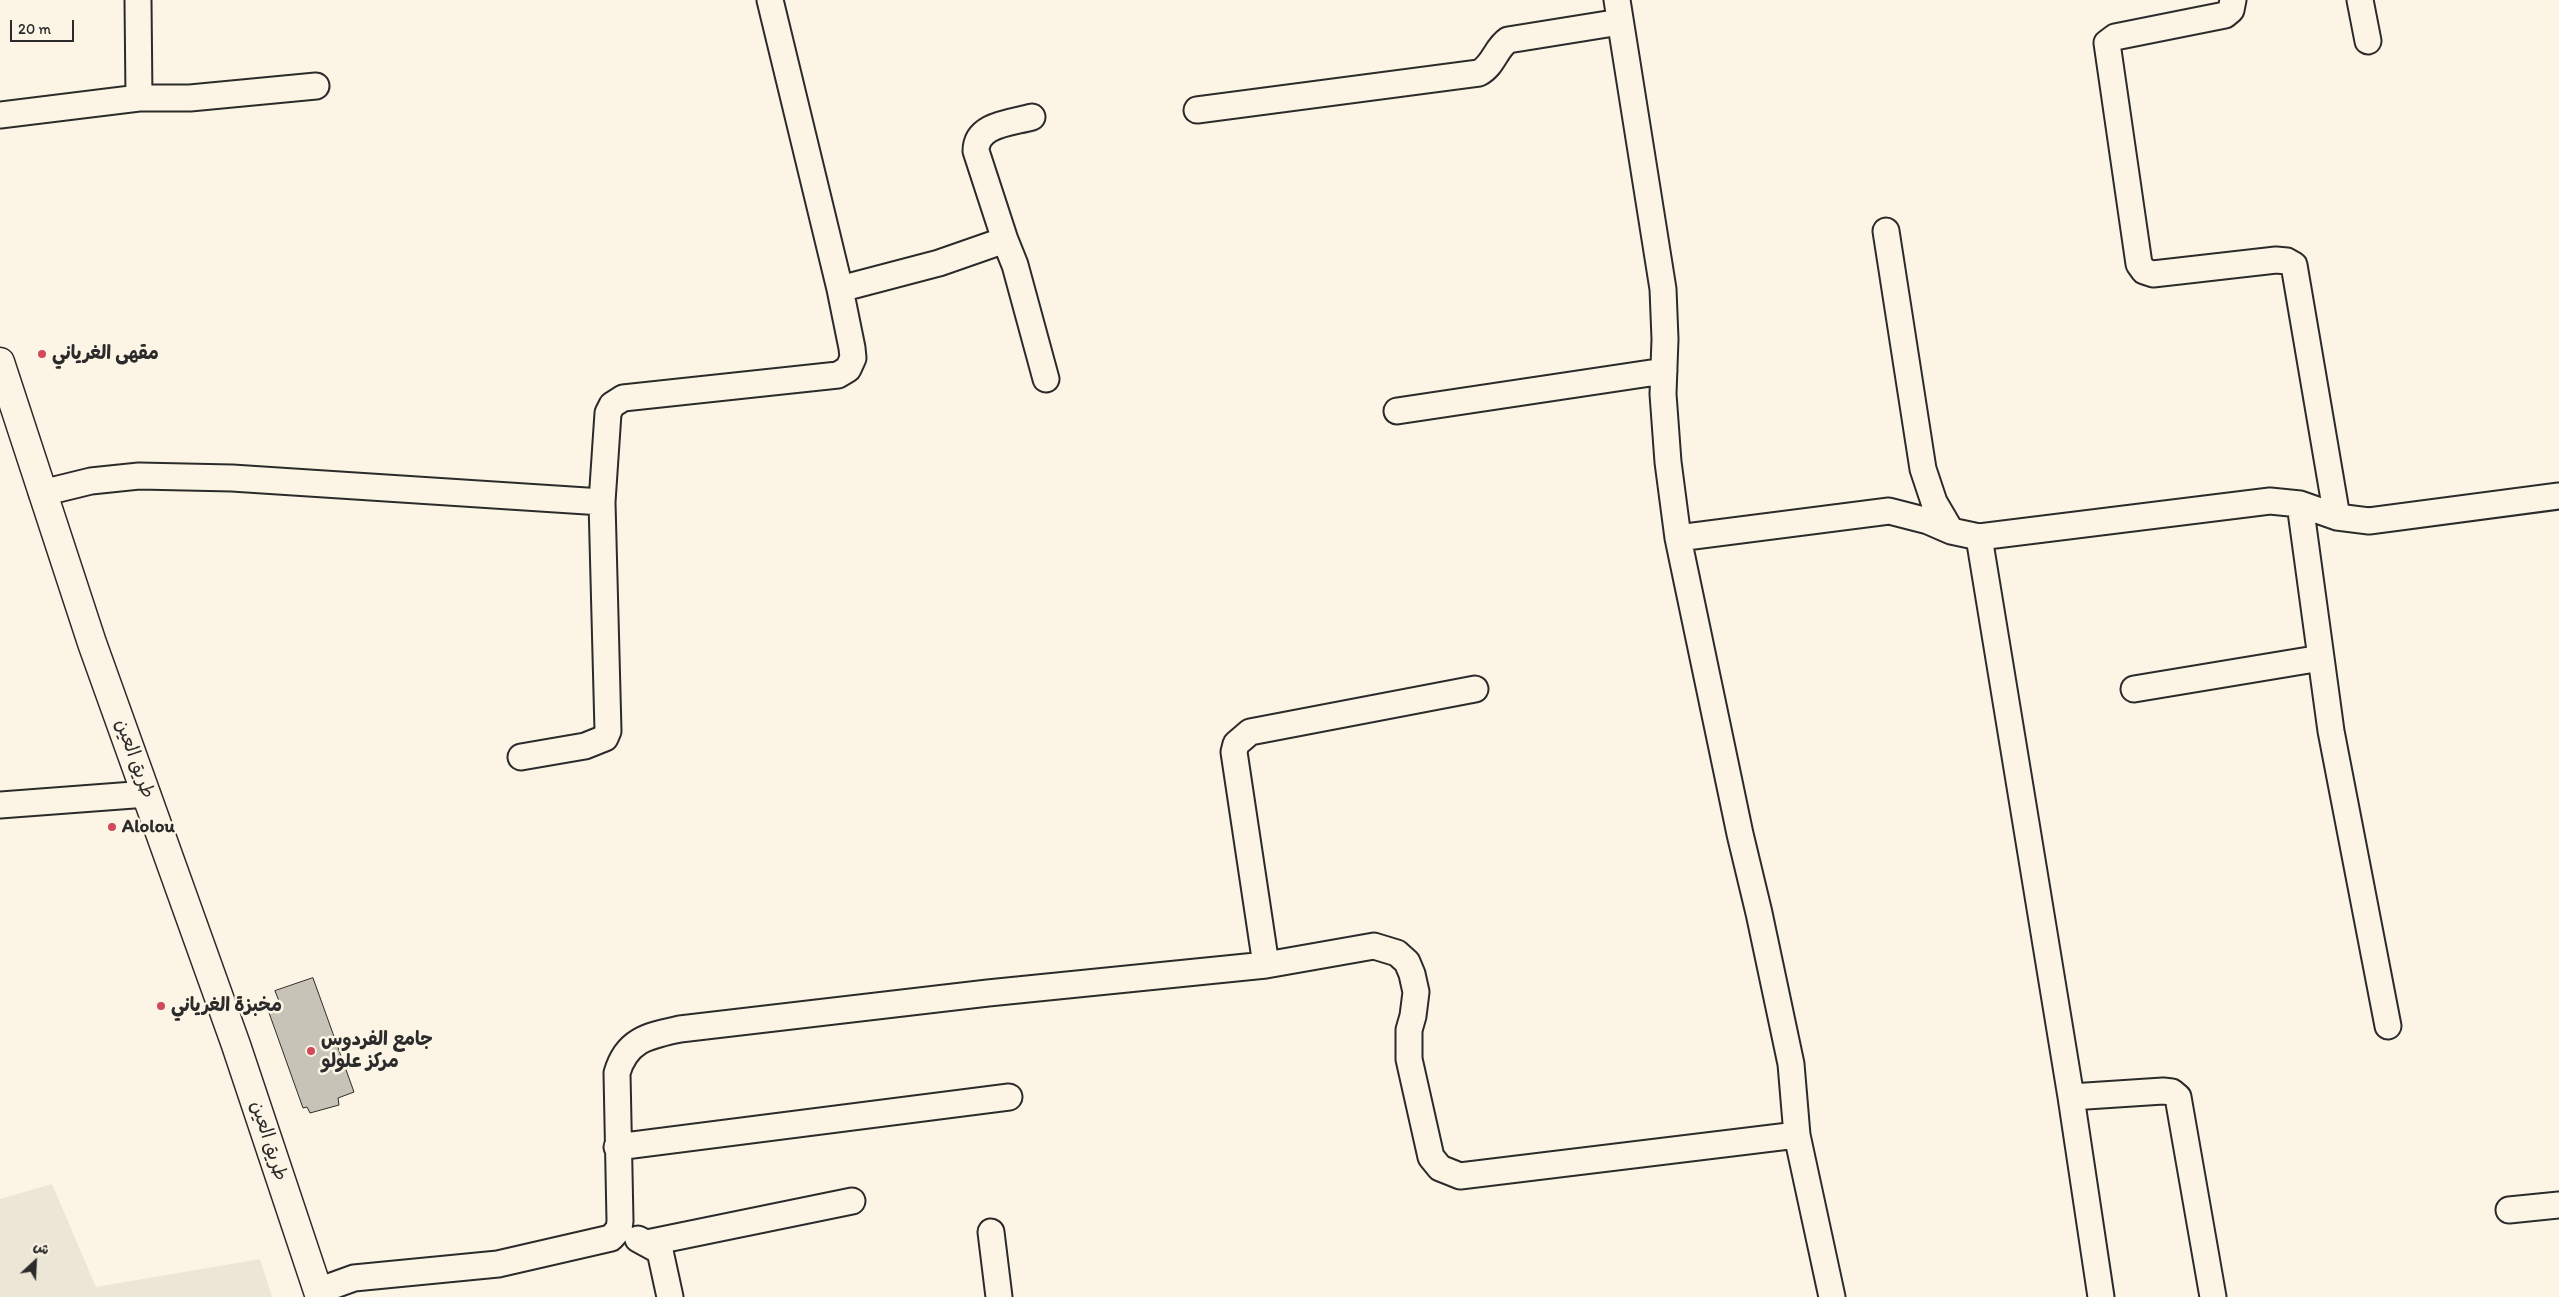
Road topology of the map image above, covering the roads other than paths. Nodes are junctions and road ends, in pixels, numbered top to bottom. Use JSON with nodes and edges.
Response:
{"nodes":[{"id":1,"x":138,"y":0,"type":"edge"},
{"id":2,"x":770,"y":0,"type":"edge"},
{"id":3,"x":2233,"y":0,"type":"edge"},
{"id":4,"x":2360,"y":0,"type":"edge"},
{"id":5,"x":1619,"y":11,"type":"edge"},
{"id":6,"x":2368,"y":41,"type":"dead end"},
{"id":7,"x":316,"y":86,"type":"dead end"},
{"id":8,"x":139,"y":98,"type":"junction"},
{"id":9,"x":1197,"y":110,"type":"dead end"},
{"id":10,"x":0,"y":115,"type":"edge"},
{"id":11,"x":1032,"y":117,"type":"dead end"},
{"id":12,"x":1886,"y":231,"type":"dead end"},
{"id":13,"x":1005,"y":240,"type":"junction"},
{"id":14,"x":840,"y":289,"type":"junction"},
{"id":15,"x":0,"y":362,"type":"edge"},
{"id":16,"x":1664,"y":370,"type":"junction"},
{"id":17,"x":1046,"y":379,"type":"dead end"},
{"id":18,"x":1397,"y":411,"type":"dead end"},
{"id":19,"x":42,"y":493,"type":"junction"},
{"id":20,"x":2559,"y":496,"type":"edge"},
{"id":21,"x":602,"y":502,"type":"junction"},
{"id":22,"x":2300,"y":504,"type":"junction"},
{"id":23,"x":2337,"y":517,"type":"junction"},
{"id":24,"x":1951,"y":531,"type":"junction"},
{"id":25,"x":1979,"y":537,"type":"junction"},
{"id":26,"x":1678,"y":538,"type":"junction"},
{"id":27,"x":2321,"y":658,"type":"junction"},
{"id":28,"x":1475,"y":689,"type":"dead end"},
{"id":29,"x":2134,"y":689,"type":"dead end"},
{"id":30,"x":521,"y":757,"type":"dead end"},
{"id":31,"x":147,"y":794,"type":"junction"},
{"id":32,"x":0,"y":805,"type":"edge"},
{"id":33,"x":1266,"y":965,"type":"junction"},
{"id":34,"x":2388,"y":1026,"type":"dead end"},
{"id":35,"x":1009,"y":1097,"type":"dead end"},
{"id":36,"x":2072,"y":1097,"type":"junction"},
{"id":37,"x":1798,"y":1135,"type":"junction"},
{"id":38,"x":617,"y":1146,"type":"junction"},
{"id":39,"x":852,"y":1201,"type":"dead end"},
{"id":40,"x":2559,"y":1205,"type":"edge"},
{"id":41,"x":2509,"y":1210,"type":"dead end"},
{"id":42,"x":619,"y":1229,"type":"junction"},
{"id":43,"x":991,"y":1232,"type":"dead end"},
{"id":44,"x":647,"y":1243,"type":"junction"},
{"id":45,"x":319,"y":1294,"type":"edge"},
{"id":46,"x":670,"y":1297,"type":"edge"},
{"id":47,"x":999,"y":1297,"type":"edge"},
{"id":48,"x":1832,"y":1297,"type":"edge"},
{"id":49,"x":2101,"y":1297,"type":"edge"},
{"id":50,"x":2213,"y":1297,"type":"edge"}],
"edges":[{"from":1,"to":8,"type":"street"},
{"from":2,"to":14,"type":"street"},
{"from":3,"to":23,"type":"street"},
{"from":4,"to":6,"type":"street"},
{"from":5,"to":9,"type":"street"},
{"from":5,"to":16,"type":"street"},
{"from":7,"to":8,"type":"street"},
{"from":8,"to":10,"type":"street"},
{"from":11,"to":13,"type":"street"},
{"from":12,"to":24,"type":"street"},
{"from":13,"to":14,"type":"street"},
{"from":13,"to":17,"type":"street"},
{"from":14,"to":21,"type":"street"},
{"from":15,"to":19,"type":"main road","name":"طريق العين"},
{"from":16,"to":18,"type":"street"},
{"from":16,"to":26,"type":"street"},
{"from":19,"to":21,"type":"street"},
{"from":19,"to":31,"type":"main road","name":"طريق العين"},
{"from":20,"to":23,"type":"street"},
{"from":21,"to":30,"type":"street"},
{"from":22,"to":23,"type":"street"},
{"from":22,"to":25,"type":"street"},
{"from":22,"to":27,"type":"street"},
{"from":24,"to":25,"type":"street"},
{"from":24,"to":26,"type":"street"},
{"from":25,"to":36,"type":"street"},
{"from":26,"to":37,"type":"street"},
{"from":27,"to":29,"type":"street"},
{"from":27,"to":34,"type":"street"},
{"from":28,"to":33,"type":"street"},
{"from":31,"to":32,"type":"street"},
{"from":31,"to":45,"type":"main road","name":"طريق العين"},
{"from":33,"to":37,"type":"street"},
{"from":33,"to":38,"type":"street"},
{"from":35,"to":38,"type":"street"},
{"from":36,"to":49,"type":"street"},
{"from":36,"to":50,"type":"street"},
{"from":37,"to":48,"type":"street"},
{"from":38,"to":42,"type":"street"},
{"from":39,"to":44,"type":"street"},
{"from":40,"to":41,"type":"street"},
{"from":42,"to":44,"type":"street"},
{"from":42,"to":45,"type":"street"},
{"from":43,"to":47,"type":"street"},
{"from":44,"to":46,"type":"street"}]}
